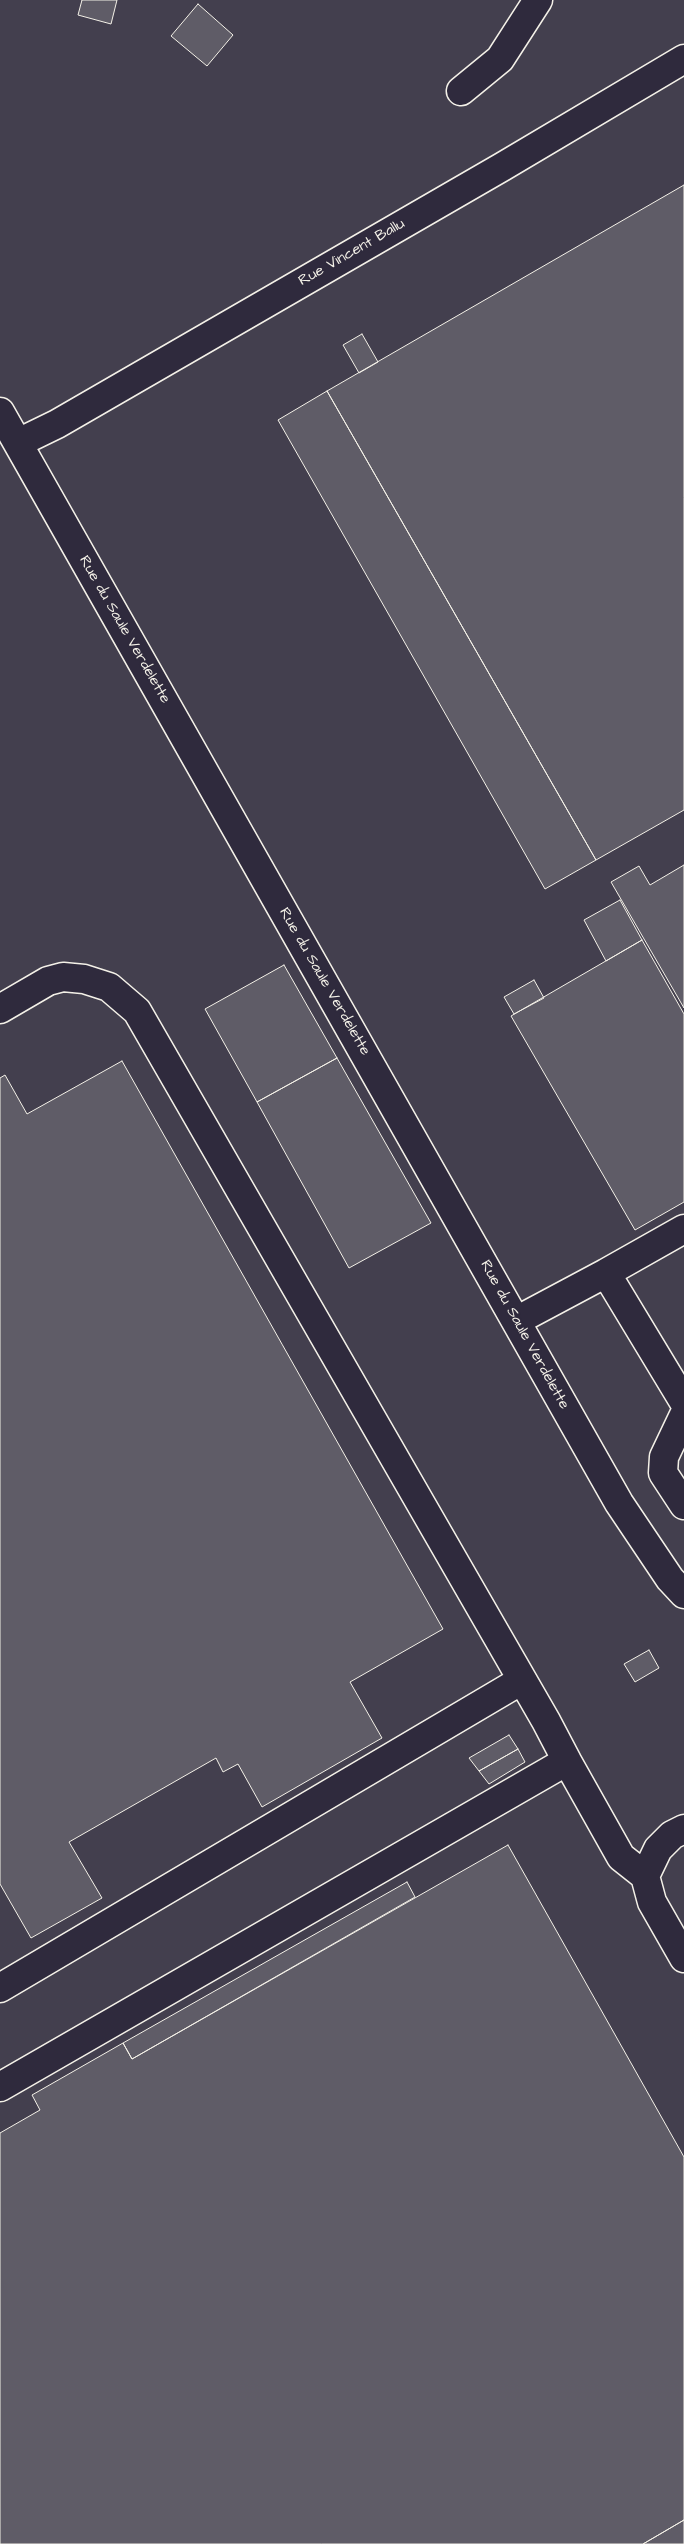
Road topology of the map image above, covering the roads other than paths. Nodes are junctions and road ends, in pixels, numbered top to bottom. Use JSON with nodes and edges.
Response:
{"nodes":[{"id":1,"x":538,"y":0,"type":"edge"},
{"id":2,"x":684,"y":59,"type":"edge"},
{"id":3,"x":461,"y":91,"type":"dead end"},
{"id":4,"x":0,"y":412,"type":"edge"},
{"id":5,"x":18,"y":443,"type":"junction"},
{"id":6,"x":0,"y":1010,"type":"edge"},
{"id":7,"x":684,"y":1228,"type":"edge"},
{"id":8,"x":606,"y":1273,"type":"junction"},
{"id":9,"x":516,"y":1321,"type":"junction"},
{"id":10,"x":684,"y":1402,"type":"edge"},
{"id":11,"x":684,"y":1415,"type":"edge"},
{"id":12,"x":684,"y":1504,"type":"edge"},
{"id":13,"x":652,"y":1551,"type":"junction"},
{"id":14,"x":684,"y":1570,"type":"edge"},
{"id":15,"x":684,"y":1594,"type":"edge"},
{"id":16,"x":522,"y":1680,"type":"junction"},
{"id":17,"x":567,"y":1761,"type":"junction"},
{"id":18,"x":684,"y":1829,"type":"edge"},
{"id":19,"x":645,"y":1876,"type":"junction"},
{"id":20,"x":684,"y":1958,"type":"edge"},
{"id":21,"x":0,"y":1988,"type":"edge"},
{"id":22,"x":0,"y":2087,"type":"edge"}],
"edges":[{"from":1,"to":3,"type":"street"},
{"from":2,"to":5,"type":"street","name":"Rue Vincent Ballu"},
{"from":4,"to":5,"type":"street","name":"Rue du Saule Verdelette"},
{"from":5,"to":9,"type":"street","name":"Rue du Saule Verdelette"},
{"from":6,"to":16,"type":"street"},
{"from":7,"to":8,"type":"street"},
{"from":8,"to":9,"type":"street"},
{"from":8,"to":10,"type":"street"},
{"from":9,"to":13,"type":"street","name":"Rue du Saule Verdelette"},
{"from":11,"to":12,"type":"street"},
{"from":13,"to":14,"type":"street","name":"Rue du Saule Verdelette"},
{"from":13,"to":15,"type":"street","name":"Rue du Saule Verdelette"},
{"from":16,"to":17,"type":"street"},
{"from":16,"to":21,"type":"street"},
{"from":17,"to":19,"type":"street"},
{"from":17,"to":22,"type":"street"},
{"from":18,"to":19,"type":"street"},
{"from":19,"to":20,"type":"street"}]}
